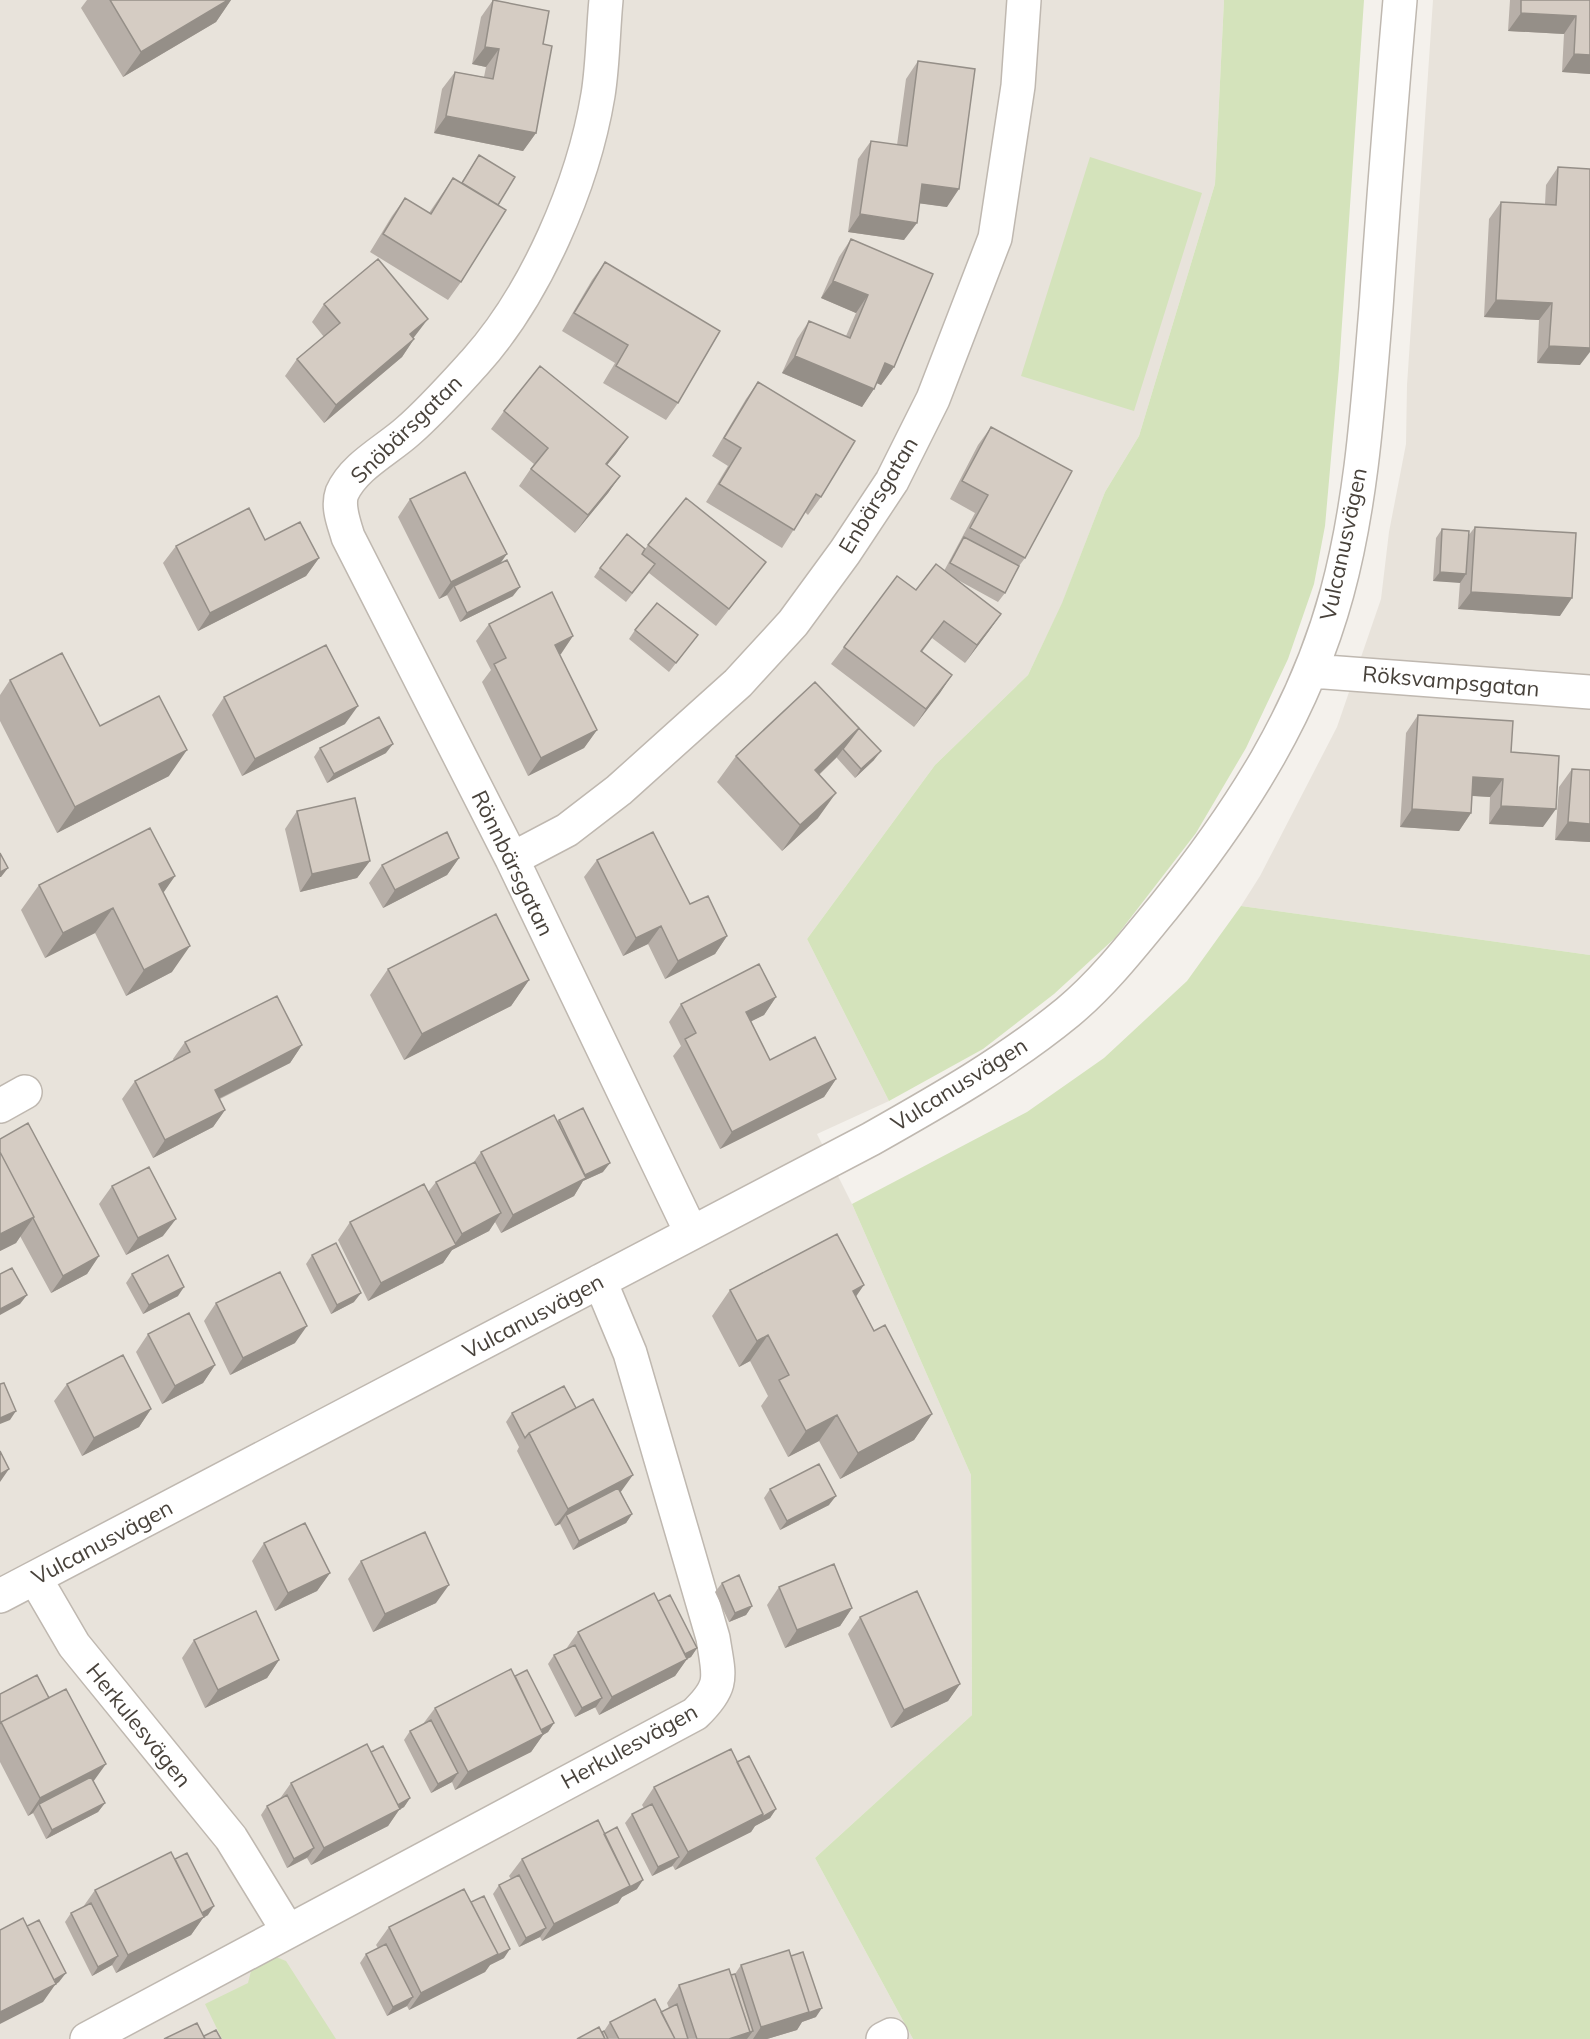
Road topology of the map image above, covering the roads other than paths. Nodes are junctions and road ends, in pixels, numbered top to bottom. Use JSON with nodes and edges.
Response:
{"nodes":[{"id":1,"x":606,"y":0,"type":"edge"},
{"id":2,"x":1024,"y":0,"type":"edge"},
{"id":3,"x":1400,"y":0,"type":"edge"},
{"id":4,"x":342,"y":494,"type":"joint"},
{"id":5,"x":1312,"y":671,"type":"junction"},
{"id":6,"x":1590,"y":692,"type":"edge"},
{"id":7,"x":512,"y":859,"type":"junction"},
{"id":8,"x":691,"y":1232,"type":"junction"},
{"id":9,"x":600,"y":1281,"type":"junction"},
{"id":10,"x":35,"y":1578,"type":"junction"},
{"id":11,"x":0,"y":1596,"type":"edge"},
{"id":12,"x":288,"y":1930,"type":"junction"},
{"id":13,"x":87,"y":2039,"type":"edge"}],
"edges":[{"from":1,"to":4,"type":"street","name":"Snöbärsgatan"},
{"from":2,"to":7,"type":"street","name":"Enbärsgatan"},
{"from":3,"to":5,"type":"street","name":"Vulcanusvägen"},
{"from":4,"to":7,"type":"street","name":"Rönnbärsgatan"},
{"from":5,"to":6,"type":"street","name":"Röksvampsgatan"},
{"from":5,"to":8,"type":"street","name":"Vulcanusvägen"},
{"from":7,"to":8,"type":"street","name":"Rönnbärsgatan"},
{"from":8,"to":9,"type":"street","name":"Vulcanusvägen"},
{"from":9,"to":10,"type":"street","name":"Vulcanusvägen"},
{"from":9,"to":12,"type":"street","name":"Herkulesvägen"},
{"from":10,"to":11,"type":"street","name":"Vulcanusvägen"},
{"from":10,"to":12,"type":"street","name":"Herkulesvägen"},
{"from":12,"to":13,"type":"street","name":"Herkulesvägen"}]}
